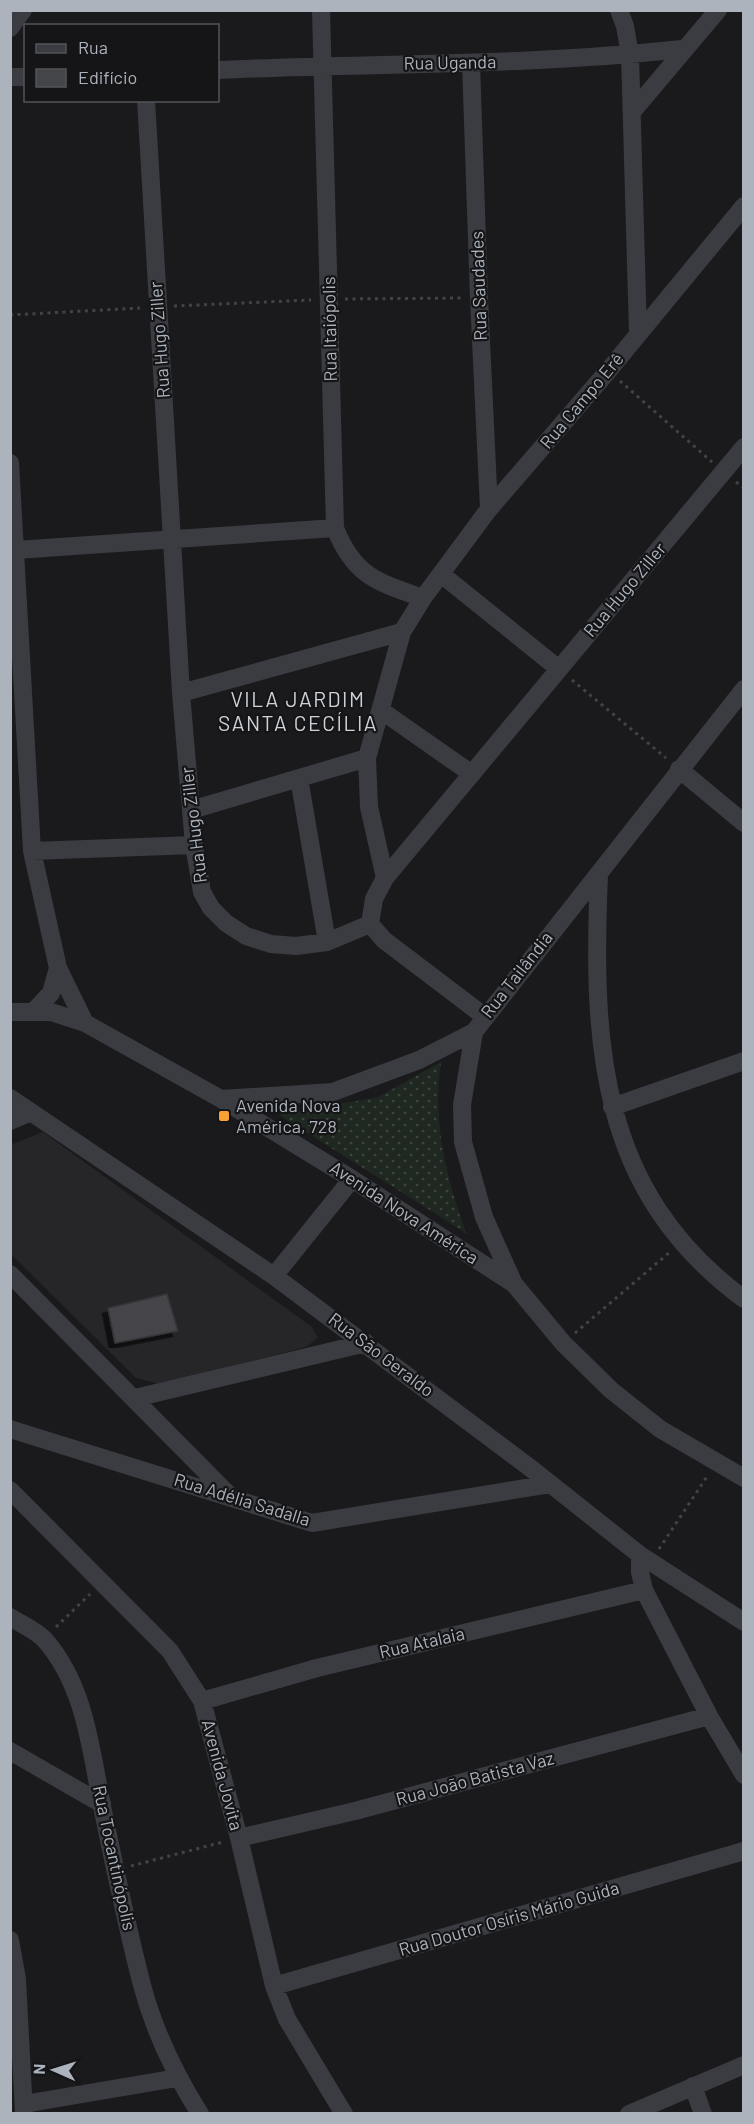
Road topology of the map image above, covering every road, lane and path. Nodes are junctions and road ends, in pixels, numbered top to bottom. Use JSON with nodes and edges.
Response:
{"nodes":[{"id":1,"x":23,"y":10,"type":"edge"},
{"id":2,"x":321,"y":10,"type":"edge"},
{"id":3,"x":619,"y":10,"type":"edge"},
{"id":4,"x":718,"y":10,"type":"edge"},
{"id":5,"x":10,"y":28,"type":"edge"},
{"id":6,"x":682,"y":49,"type":"junction"},
{"id":7,"x":630,"y":55,"type":"junction"},
{"id":8,"x":471,"y":63,"type":"junction"},
{"id":9,"x":325,"y":65,"type":"junction"},
{"id":10,"x":219,"y":70,"type":"edge"},
{"id":11,"x":146,"y":102,"type":"edge"},
{"id":12,"x":632,"y":112,"type":"junction"},
{"id":13,"x":744,"y":206,"type":"edge"},
{"id":14,"x":479,"y":298,"type":"junction"},
{"id":15,"x":329,"y":299,"type":"junction"},
{"id":16,"x":157,"y":307,"type":"junction"},
{"id":17,"x":10,"y":315,"type":"edge"},
{"id":18,"x":638,"y":333,"type":"junction"},
{"id":19,"x":608,"y":371,"type":"junction"},
{"id":20,"x":744,"y":447,"type":"edge"},
{"id":21,"x":10,"y":463,"type":"edge"},
{"id":22,"x":723,"y":472,"type":"junction"},
{"id":23,"x":744,"y":488,"type":"edge"},
{"id":24,"x":489,"y":509,"type":"junction"},
{"id":25,"x":335,"y":528,"type":"junction"},
{"id":26,"x":172,"y":538,"type":"junction"},
{"id":27,"x":15,"y":550,"type":"junction"},
{"id":28,"x":441,"y":574,"type":"junction"},
{"id":29,"x":423,"y":597,"type":"junction"},
{"id":30,"x":402,"y":632,"type":"junction"},
{"id":31,"x":559,"y":669,"type":"junction"},
{"id":32,"x":744,"y":689,"type":"edge"},
{"id":33,"x":181,"y":693,"type":"junction"},
{"id":34,"x":382,"y":711,"type":"junction"},
{"id":35,"x":367,"y":758,"type":"junction"},
{"id":36,"x":679,"y":769,"type":"junction"},
{"id":37,"x":472,"y":774,"type":"junction"},
{"id":38,"x":300,"y":778,"type":"junction"},
{"id":39,"x":191,"y":810,"type":"junction"},
{"id":40,"x":744,"y":824,"type":"edge"},
{"id":41,"x":194,"y":845,"type":"junction"},
{"id":42,"x":32,"y":851,"type":"junction"},
{"id":43,"x":599,"y":874,"type":"junction"},
{"id":44,"x":385,"y":878,"type":"junction"},
{"id":45,"x":569,"y":911,"type":"junction"},
{"id":46,"x":370,"y":924,"type":"junction"},
{"id":47,"x":596,"y":932,"type":"junction"},
{"id":48,"x":327,"y":942,"type":"junction"},
{"id":49,"x":58,"y":968,"type":"junction"},
{"id":50,"x":18,"y":1012,"type":"edge"},
{"id":51,"x":484,"y":1016,"type":"junction"},
{"id":52,"x":85,"y":1023,"type":"junction"},
{"id":53,"x":474,"y":1032,"type":"junction"},
{"id":54,"x":744,"y":1061,"type":"edge"},
{"id":55,"x":279,"y":1096,"type":"junction"},
{"id":56,"x":10,"y":1098,"type":"edge"},
{"id":57,"x":221,"y":1099,"type":"junction"},
{"id":58,"x":612,"y":1107,"type":"junction"},
{"id":59,"x":31,"y":1112,"type":"junction"},
{"id":60,"x":248,"y":1114,"type":"junction"},
{"id":61,"x":10,"y":1121,"type":"edge"},
{"id":62,"x":352,"y":1179,"type":"junction"},
{"id":63,"x":484,"y":1217,"type":"junction"},
{"id":64,"x":681,"y":1243,"type":"junction"},
{"id":65,"x":463,"y":1251,"type":"junction"},
{"id":66,"x":10,"y":1274,"type":"edge"},
{"id":67,"x":274,"y":1276,"type":"junction"},
{"id":68,"x":514,"y":1284,"type":"junction"},
{"id":69,"x":744,"y":1299,"type":"edge"},
{"id":70,"x":366,"y":1343,"type":"junction"},
{"id":71,"x":563,"y":1343,"type":"junction"},
{"id":72,"x":135,"y":1398,"type":"junction"},
{"id":73,"x":10,"y":1429,"type":"edge"},
{"id":74,"x":716,"y":1463,"type":"junction"},
{"id":75,"x":744,"y":1478,"type":"edge"},
{"id":76,"x":550,"y":1484,"type":"junction"},
{"id":77,"x":10,"y":1490,"type":"edge"},
{"id":78,"x":232,"y":1497,"type":"junction"},
{"id":79,"x":645,"y":1559,"type":"junction"},
{"id":80,"x":102,"y":1583,"type":"junction"},
{"id":81,"x":644,"y":1590,"type":"junction"},
{"id":82,"x":10,"y":1617,"type":"edge"},
{"id":83,"x":744,"y":1622,"type":"edge"},
{"id":84,"x":44,"y":1639,"type":"junction"},
{"id":85,"x":202,"y":1701,"type":"junction"},
{"id":86,"x":709,"y":1716,"type":"junction"},
{"id":87,"x":10,"y":1751,"type":"edge"},
{"id":88,"x":744,"y":1775,"type":"edge"},
{"id":89,"x":102,"y":1804,"type":"junction"},
{"id":90,"x":239,"y":1838,"type":"junction"},
{"id":91,"x":744,"y":1851,"type":"edge"},
{"id":92,"x":115,"y":1870,"type":"junction"},
{"id":93,"x":10,"y":1940,"type":"edge"},
{"id":94,"x":274,"y":1986,"type":"junction"},
{"id":95,"x":744,"y":2065,"type":"edge"},
{"id":96,"x":177,"y":2078,"type":"junction"},
{"id":97,"x":693,"y":2086,"type":"junction"},
{"id":98,"x":24,"y":2109,"type":"edge"},
{"id":99,"x":200,"y":2114,"type":"edge"},
{"id":100,"x":344,"y":2114,"type":"edge"},
{"id":101,"x":629,"y":2114,"type":"edge"},
{"id":102,"x":703,"y":2114,"type":"edge"}],
"edges":[{"from":1,"to":5,"type":"street"},
{"from":2,"to":9,"type":"street","name":"Rua Itaiópolis"},
{"from":3,"to":7,"type":"street"},
{"from":4,"to":6,"type":"street"},
{"from":6,"to":7,"type":"street","name":"Rua Uganda"},
{"from":6,"to":12,"type":"street"},
{"from":7,"to":8,"type":"street","name":"Rua Uganda"},
{"from":7,"to":12,"type":"street"},
{"from":8,"to":9,"type":"street","name":"Rua Uganda"},
{"from":8,"to":14,"type":"street","name":"Rua Saudades"},
{"from":9,"to":10,"type":"street","name":"Rua Uganda"},
{"from":9,"to":15,"type":"street","name":"Rua Itaiópolis"},
{"from":11,"to":16,"type":"street","name":"Rua Hugo Ziller"},
{"from":12,"to":18,"type":"street"},
{"from":13,"to":18,"type":"street","name":"Rua Campo Erê"},
{"from":14,"to":15,"type":"path"},
{"from":14,"to":24,"type":"street","name":"Rua Saudades"},
{"from":15,"to":16,"type":"path"},
{"from":15,"to":25,"type":"street","name":"Rua Itaiópolis"},
{"from":16,"to":17,"type":"path"},
{"from":16,"to":26,"type":"street","name":"Rua Hugo Ziller"},
{"from":18,"to":19,"type":"street","name":"Rua Campo Erê"},
{"from":19,"to":22,"type":"path"},
{"from":19,"to":24,"type":"street","name":"Rua Campo Erê"},
{"from":20,"to":22,"type":"street","name":"Rua Hugo Ziller"},
{"from":21,"to":27,"type":"street"},
{"from":22,"to":23,"type":"path"},
{"from":22,"to":31,"type":"street","name":"Rua Hugo Ziller"},
{"from":24,"to":28,"type":"street","name":"Rua Campo Erê"},
{"from":25,"to":26,"type":"street"},
{"from":25,"to":29,"type":"street","name":"Rua Itaiópolis"},
{"from":26,"to":27,"type":"street"},
{"from":26,"to":33,"type":"street","name":"Rua Hugo Ziller"},
{"from":27,"to":42,"type":"street"},
{"from":28,"to":29,"type":"street","name":"Rua Campo Erê"},
{"from":28,"to":31,"type":"street"},
{"from":29,"to":30,"type":"street","name":"Rua Campo Erê"},
{"from":30,"to":33,"type":"street"},
{"from":30,"to":34,"type":"street","name":"Rua Campo Erê"},
{"from":31,"to":36,"type":"path"},
{"from":31,"to":37,"type":"street","name":"Rua Hugo Ziller"},
{"from":32,"to":36,"type":"street","name":"Rua Tailândia"},
{"from":33,"to":39,"type":"street","name":"Rua Hugo Ziller"},
{"from":34,"to":35,"type":"street","name":"Rua Campo Erê"},
{"from":34,"to":37,"type":"street"},
{"from":35,"to":38,"type":"street"},
{"from":35,"to":44,"type":"street"},
{"from":36,"to":40,"type":"street"},
{"from":36,"to":43,"type":"street","name":"Rua Tailândia"},
{"from":37,"to":44,"type":"street","name":"Rua Hugo Ziller"},
{"from":38,"to":39,"type":"street"},
{"from":38,"to":48,"type":"street"},
{"from":39,"to":41,"type":"street","name":"Rua Hugo Ziller"},
{"from":41,"to":42,"type":"street"},
{"from":41,"to":48,"type":"street","name":"Rua Hugo Ziller"},
{"from":42,"to":49,"type":"street"},
{"from":43,"to":45,"type":"street","name":"Rua Tailândia"},
{"from":43,"to":47,"type":"street"},
{"from":44,"to":46,"type":"street","name":"Rua Hugo Ziller"},
{"from":45,"to":47,"type":"street"},
{"from":45,"to":51,"type":"street","name":"Rua Tailândia"},
{"from":46,"to":48,"type":"street","name":"Rua Hugo Ziller"},
{"from":46,"to":51,"type":"street"},
{"from":47,"to":58,"type":"street"},
{"from":49,"to":50,"type":"street"},
{"from":49,"to":52,"type":"street"},
{"from":50,"to":52,"type":"street","name":"Avenida Nova América"},
{"from":51,"to":53,"type":"street","name":"Rua Tailândia"},
{"from":52,"to":57,"type":"street","name":"Avenida Nova América"},
{"from":53,"to":55,"type":"street"},
{"from":53,"to":63,"type":"street","name":"Rua Tailândia"},
{"from":54,"to":58,"type":"street"},
{"from":55,"to":57,"type":"street"},
{"from":55,"to":60,"type":"street"},
{"from":56,"to":59,"type":"street","name":"Rua São Geraldo"},
{"from":57,"to":60,"type":"street","name":"Avenida Nova América"},
{"from":58,"to":64,"type":"street"},
{"from":59,"to":61,"type":"street"},
{"from":59,"to":67,"type":"street","name":"Rua São Geraldo"},
{"from":60,"to":62,"type":"street","name":"Avenida Nova América"},
{"from":62,"to":65,"type":"street","name":"Avenida Nova América"},
{"from":62,"to":67,"type":"street"},
{"from":63,"to":65,"type":"street"},
{"from":63,"to":68,"type":"street","name":"Rua Tailândia"},
{"from":64,"to":69,"type":"street"},
{"from":64,"to":71,"type":"path"},
{"from":65,"to":68,"type":"street","name":"Avenida Nova América"},
{"from":66,"to":72,"type":"street"},
{"from":67,"to":70,"type":"street","name":"Rua São Geraldo"},
{"from":68,"to":71,"type":"street","name":"Avenida Nova América"},
{"from":70,"to":72,"type":"street"},
{"from":70,"to":76,"type":"street","name":"Rua São Geraldo"},
{"from":71,"to":74,"type":"street","name":"Avenida Nova América"},
{"from":72,"to":78,"type":"street"},
{"from":73,"to":78,"type":"street","name":"Rua Adélia Sadalla"},
{"from":74,"to":75,"type":"street","name":"Avenida Nova América"},
{"from":74,"to":79,"type":"path"},
{"from":76,"to":78,"type":"street","name":"Rua Adélia Sadalla"},
{"from":76,"to":79,"type":"street","name":"Rua São Geraldo"},
{"from":77,"to":80,"type":"street","name":"Avenida Jovita"},
{"from":79,"to":81,"type":"street"},
{"from":79,"to":83,"type":"street","name":"Rua São Geraldo"},
{"from":80,"to":84,"type":"path"},
{"from":80,"to":85,"type":"street","name":"Avenida Jovita"},
{"from":81,"to":85,"type":"street","name":"Rua Atalaia"},
{"from":81,"to":86,"type":"street"},
{"from":82,"to":84,"type":"street","name":"Rua Tocantinópolis"},
{"from":84,"to":89,"type":"street","name":"Rua Tocantinópolis"},
{"from":85,"to":90,"type":"street","name":"Avenida Jovita"},
{"from":86,"to":88,"type":"street"},
{"from":86,"to":90,"type":"street","name":"Rua João Batista Vaz"},
{"from":87,"to":89,"type":"street"},
{"from":89,"to":92,"type":"street","name":"Rua Tocantinópolis"},
{"from":90,"to":92,"type":"path"},
{"from":90,"to":94,"type":"street","name":"Avenida Jovita"},
{"from":91,"to":94,"type":"street","name":"Rua Doutor Osíris Mário Guida"},
{"from":92,"to":96,"type":"street","name":"Rua Tocantinópolis"},
{"from":93,"to":98,"type":"street"},
{"from":94,"to":100,"type":"street","name":"Avenida Jovita"},
{"from":95,"to":97,"type":"street"},
{"from":96,"to":98,"type":"street"},
{"from":96,"to":99,"type":"street","name":"Rua Tocantinópolis"},
{"from":97,"to":101,"type":"street"},
{"from":97,"to":102,"type":"street"}]}
